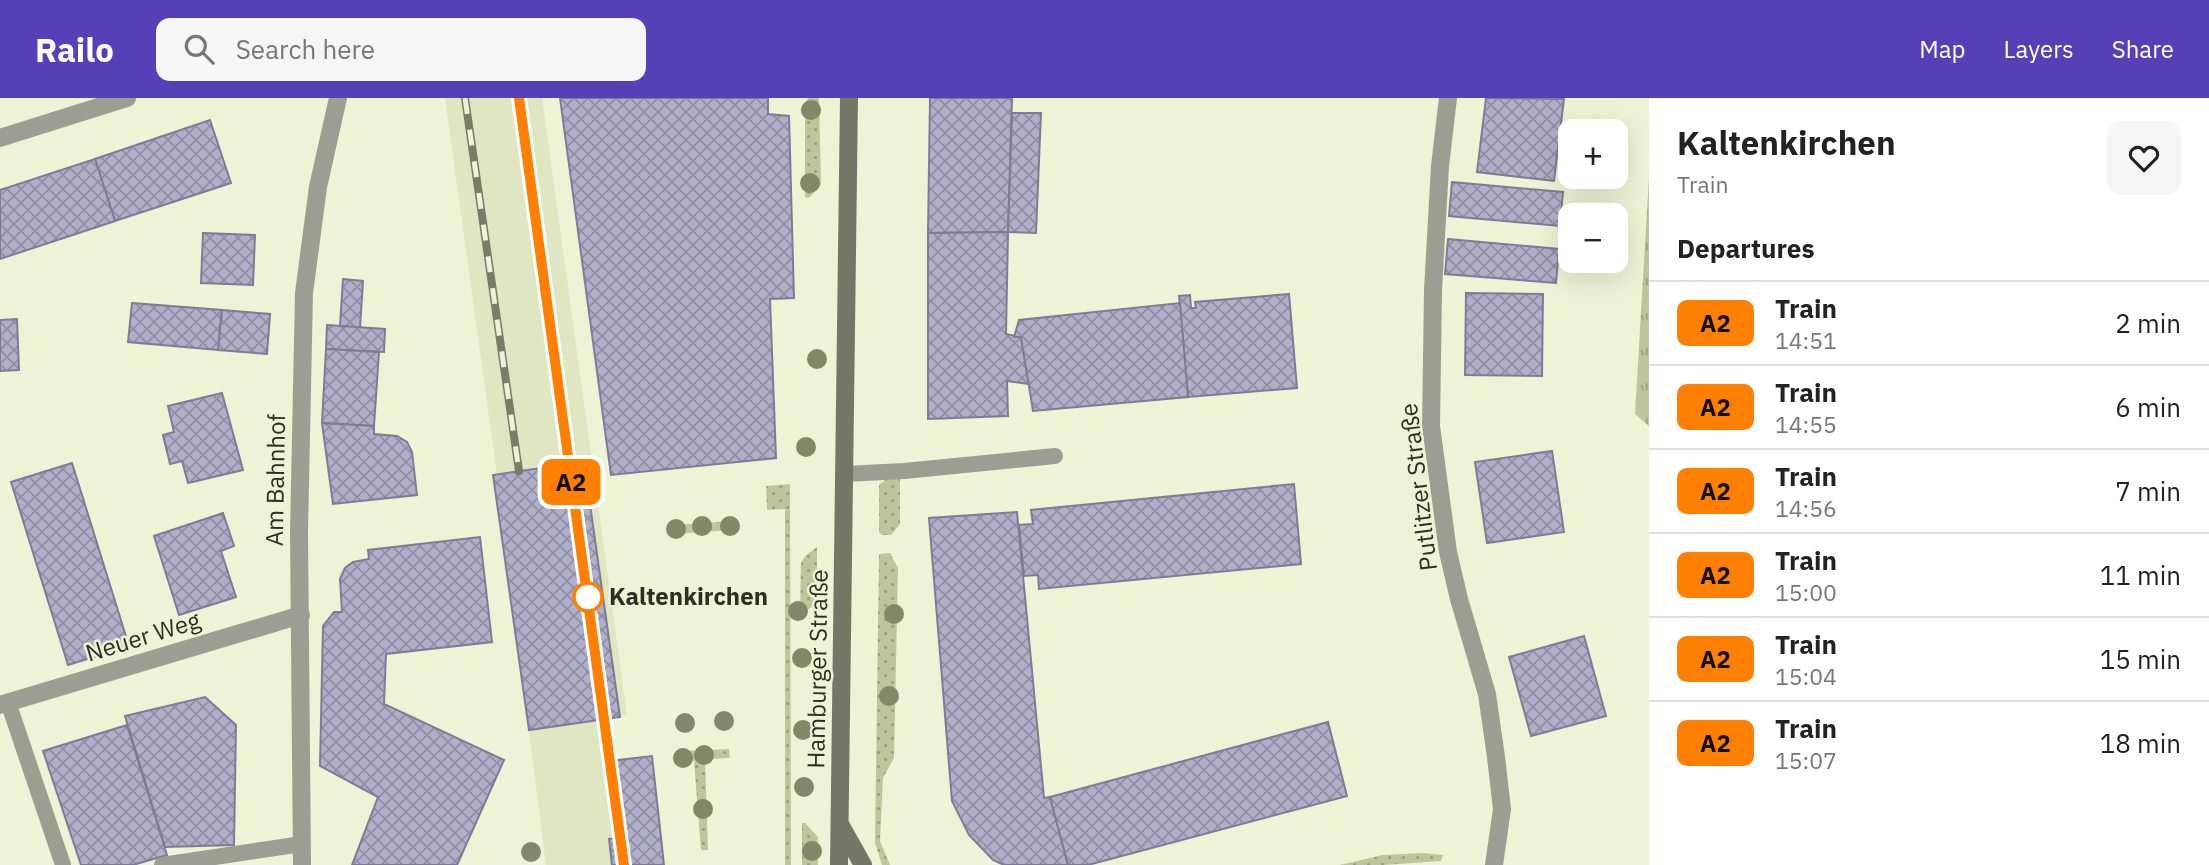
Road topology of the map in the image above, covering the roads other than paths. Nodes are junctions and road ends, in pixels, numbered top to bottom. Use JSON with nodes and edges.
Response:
{"nodes":[{"id":1,"x":127,"y":98,"type":"edge"},
{"id":2,"x":338,"y":98,"type":"edge"},
{"id":3,"x":849,"y":98,"type":"edge"},
{"id":4,"x":1448,"y":98,"type":"edge"},
{"id":5,"x":0,"y":138,"type":"edge"},
{"id":6,"x":1055,"y":456,"type":"dead end"},
{"id":7,"x":845,"y":474,"type":"junction"},
{"id":8,"x":301,"y":615,"type":"junction"},
{"id":9,"x":4,"y":704,"type":"edge"},
{"id":10,"x":840,"y":823,"type":"junction"},
{"id":11,"x":302,"y":844,"type":"junction"},
{"id":12,"x":63,"y":865,"type":"edge"},
{"id":13,"x":162,"y":865,"type":"edge"},
{"id":14,"x":302,"y":865,"type":"edge"},
{"id":15,"x":839,"y":865,"type":"edge"},
{"id":16,"x":863,"y":865,"type":"edge"},
{"id":17,"x":1494,"y":865,"type":"edge"}],
"edges":[{"from":1,"to":5,"type":"street"},
{"from":2,"to":8,"type":"street","name":"Am Bahnhof"},
{"from":3,"to":7,"type":"main road","name":"Hamburger Straße"},
{"from":4,"to":17,"type":"street","name":"Putlitzer Straße"},
{"from":6,"to":7,"type":"lane"},
{"from":7,"to":10,"type":"main road","name":"Hamburger Straße"},
{"from":8,"to":9,"type":"street","name":"Neuer Weg"},
{"from":8,"to":11,"type":"street","name":"Am Bahnhof"},
{"from":9,"to":12,"type":"lane"},
{"from":10,"to":15,"type":"main road","name":"Hamburger Straße"},
{"from":10,"to":16,"type":"main road"},
{"from":11,"to":13,"type":"lane"},
{"from":11,"to":14,"type":"street","name":"Am Bahnhof"}]}
